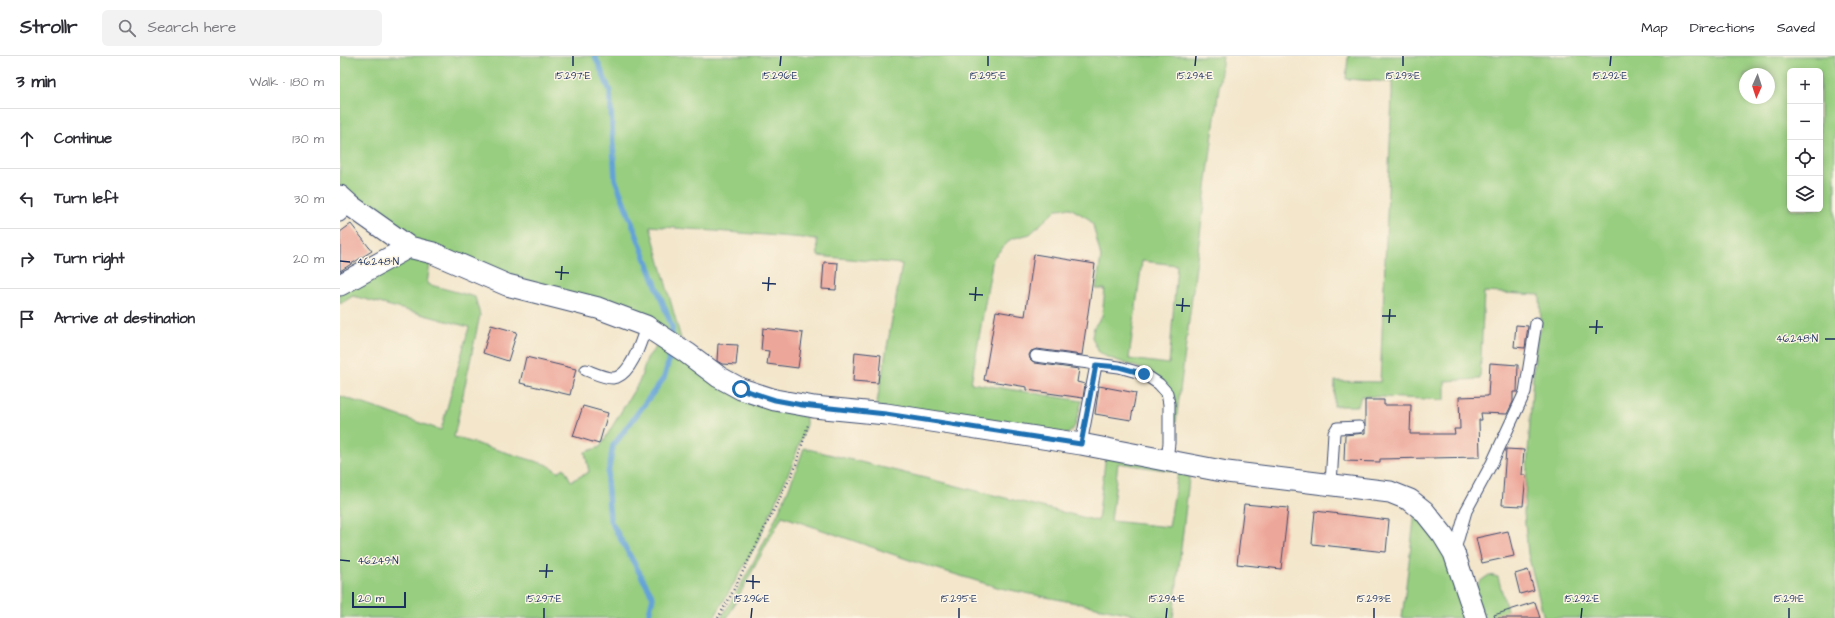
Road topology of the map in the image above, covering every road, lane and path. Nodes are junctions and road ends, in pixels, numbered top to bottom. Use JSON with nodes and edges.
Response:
{"nodes":[{"id":1,"x":344,"y":206,"type":"edge"},
{"id":2,"x":409,"y":247,"type":"junction"},
{"id":3,"x":340,"y":285,"type":"edge"},
{"id":4,"x":1536,"y":322,"type":"dead end"},
{"id":5,"x":646,"y":326,"type":"junction"},
{"id":6,"x":1036,"y":356,"type":"dead end"},
{"id":7,"x":1096,"y":365,"type":"junction"},
{"id":8,"x":586,"y":370,"type":"dead end"},
{"id":9,"x":814,"y":407,"type":"junction"},
{"id":10,"x":1358,"y":427,"type":"dead end"},
{"id":11,"x":1081,"y":444,"type":"junction"},
{"id":12,"x":1167,"y":460,"type":"junction"},
{"id":13,"x":1331,"y":484,"type":"junction"},
{"id":14,"x":1454,"y":553,"type":"junction"},
{"id":15,"x":718,"y":618,"type":"edge"},
{"id":16,"x":1476,"y":618,"type":"edge"}],
"edges":[{"from":1,"to":2,"type":"street"},
{"from":2,"to":3,"type":"street"},
{"from":2,"to":5,"type":"street"},
{"from":4,"to":14,"type":"lane"},
{"from":5,"to":8,"type":"lane"},
{"from":5,"to":9,"type":"street"},
{"from":6,"to":7,"type":"lane"},
{"from":7,"to":11,"type":"lane"},
{"from":7,"to":12,"type":"lane"},
{"from":9,"to":11,"type":"street"},
{"from":9,"to":15,"type":"path"},
{"from":10,"to":13,"type":"lane"},
{"from":11,"to":12,"type":"street"},
{"from":12,"to":13,"type":"street"},
{"from":13,"to":14,"type":"street"},
{"from":14,"to":16,"type":"street"}]}
